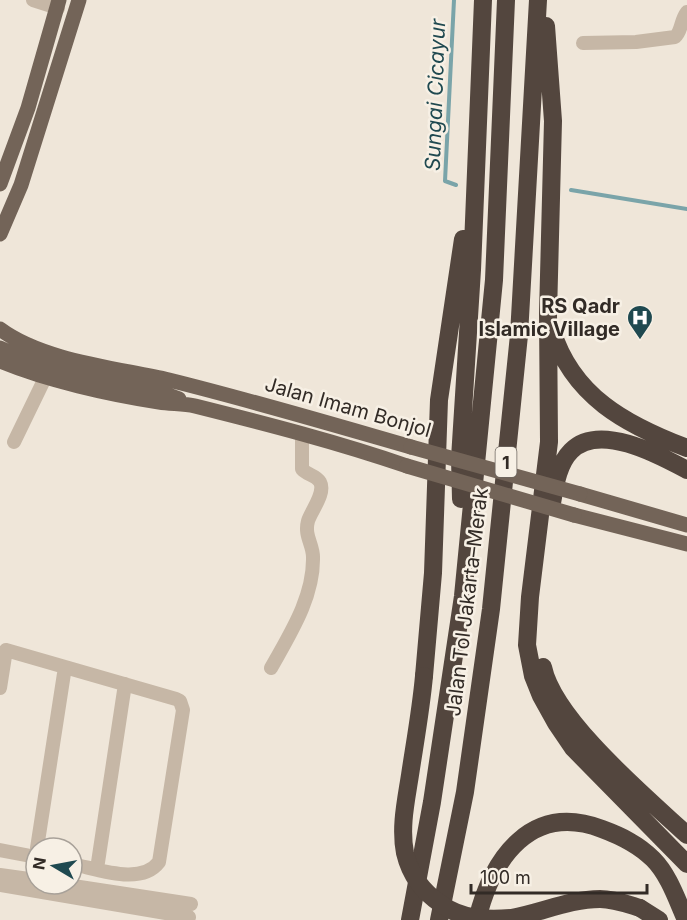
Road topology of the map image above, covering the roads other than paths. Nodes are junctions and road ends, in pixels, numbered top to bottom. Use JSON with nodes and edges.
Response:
{"nodes":[{"id":1,"x":33,"y":0,"type":"edge"},
{"id":2,"x":80,"y":0,"type":"edge"},
{"id":3,"x":483,"y":0,"type":"edge"},
{"id":4,"x":506,"y":0,"type":"edge"},
{"id":5,"x":538,"y":0,"type":"edge"},
{"id":6,"x":544,"y":0,"type":"edge"},
{"id":7,"x":58,"y":4,"type":"edge"},
{"id":8,"x":687,"y":12,"type":"edge"},
{"id":9,"x":583,"y":43,"type":"dead end"},
{"id":10,"x":478,"y":115,"type":"junction"},
{"id":11,"x":0,"y":184,"type":"edge"},
{"id":12,"x":0,"y":234,"type":"edge"},
{"id":13,"x":548,"y":314,"type":"junction"},
{"id":14,"x":0,"y":329,"type":"edge"},
{"id":15,"x":0,"y":348,"type":"edge"},
{"id":16,"x":0,"y":361,"type":"edge"},
{"id":17,"x":46,"y":376,"type":"junction"},
{"id":18,"x":203,"y":390,"type":"junction"},
{"id":19,"x":196,"y":407,"type":"junction"},
{"id":20,"x":302,"y":434,"type":"junction"},
{"id":21,"x":14,"y":442,"type":"dead end"},
{"id":22,"x":687,"y":448,"type":"edge"},
{"id":23,"x":687,"y":470,"type":"edge"},
{"id":24,"x":687,"y":525,"type":"edge"},
{"id":25,"x":687,"y":544,"type":"edge"},
{"id":26,"x":463,"y":596,"type":"junction"},
{"id":27,"x":3,"y":649,"type":"edge"},
{"id":28,"x":65,"y":667,"type":"junction"},
{"id":29,"x":271,"y":668,"type":"dead end"},
{"id":30,"x":125,"y":684,"type":"junction"},
{"id":31,"x":0,"y":688,"type":"edge"},
{"id":32,"x":687,"y":835,"type":"edge"},
{"id":33,"x":38,"y":836,"type":"edge"},
{"id":34,"x":0,"y":850,"type":"edge"},
{"id":35,"x":24,"y":855,"type":"edge"},
{"id":36,"x":687,"y":864,"type":"edge"},
{"id":37,"x":84,"y":866,"type":"edge"},
{"id":38,"x":97,"y":869,"type":"junction"},
{"id":39,"x":0,"y":875,"type":"edge"},
{"id":40,"x":24,"y":878,"type":"edge"},
{"id":41,"x":0,"y":885,"type":"edge"},
{"id":42,"x":24,"y":888,"type":"edge"},
{"id":43,"x":84,"y":889,"type":"edge"},
{"id":44,"x":84,"y":896,"type":"edge"},
{"id":45,"x":410,"y":920,"type":"edge"},
{"id":46,"x":439,"y":920,"type":"edge"},
{"id":47,"x":477,"y":920,"type":"edge"},
{"id":48,"x":659,"y":920,"type":"edge"},
{"id":49,"x":686,"y":920,"type":"edge"}],
"edges":[{"from":1,"to":7,"type":"street"},
{"from":2,"to":12,"type":"main road"},
{"from":3,"to":10,"type":"highway"},
{"from":4,"to":26,"type":"highway","name":"Jalan Tol Jakarta–Merak","number":"1"},
{"from":5,"to":46,"type":"highway","name":"Jalan Tol Jakarta–Merak","number":"1"},
{"from":6,"to":13,"type":"highway"},
{"from":7,"to":11,"type":"main road"},
{"from":8,"to":9,"type":"street"},
{"from":10,"to":26,"type":"highway"},
{"from":10,"to":48,"type":"highway","bridge":true},
{"from":13,"to":22,"type":"highway"},
{"from":13,"to":36,"type":"highway"},
{"from":14,"to":18,"type":"main road","name":"Jalan Imam Bonjol"},
{"from":15,"to":19,"type":"main road"},
{"from":16,"to":17,"type":"main road","name":"Jalan Imam Bonjol"},
{"from":17,"to":19,"type":"main road","name":"Jalan Imam Bonjol"},
{"from":17,"to":21,"type":"street"},
{"from":18,"to":19,"type":"main road"},
{"from":18,"to":24,"type":"main road","name":"Jalan Imam Bonjol","bridge":true},
{"from":19,"to":20,"type":"main road","name":"Jalan Imam Bonjol"},
{"from":20,"to":25,"type":"main road","name":"Jalan Imam Bonjol","bridge":true},
{"from":20,"to":29,"type":"street"},
{"from":23,"to":32,"type":"highway"},
{"from":26,"to":45,"type":"highway","name":"Jalan Tol Jakarta–Merak","number":"1"},
{"from":27,"to":28,"type":"street"},
{"from":27,"to":31,"type":"street"},
{"from":28,"to":30,"type":"street"},
{"from":28,"to":33,"type":"street"},
{"from":30,"to":38,"type":"street"},
{"from":30,"to":38,"type":"street"},
{"from":34,"to":35,"type":"street"},
{"from":37,"to":38,"type":"street"},
{"from":39,"to":40,"type":"street"},
{"from":41,"to":42,"type":"street"},
{"from":43,"to":44,"type":"street"},
{"from":47,"to":49,"type":"highway"}]}
